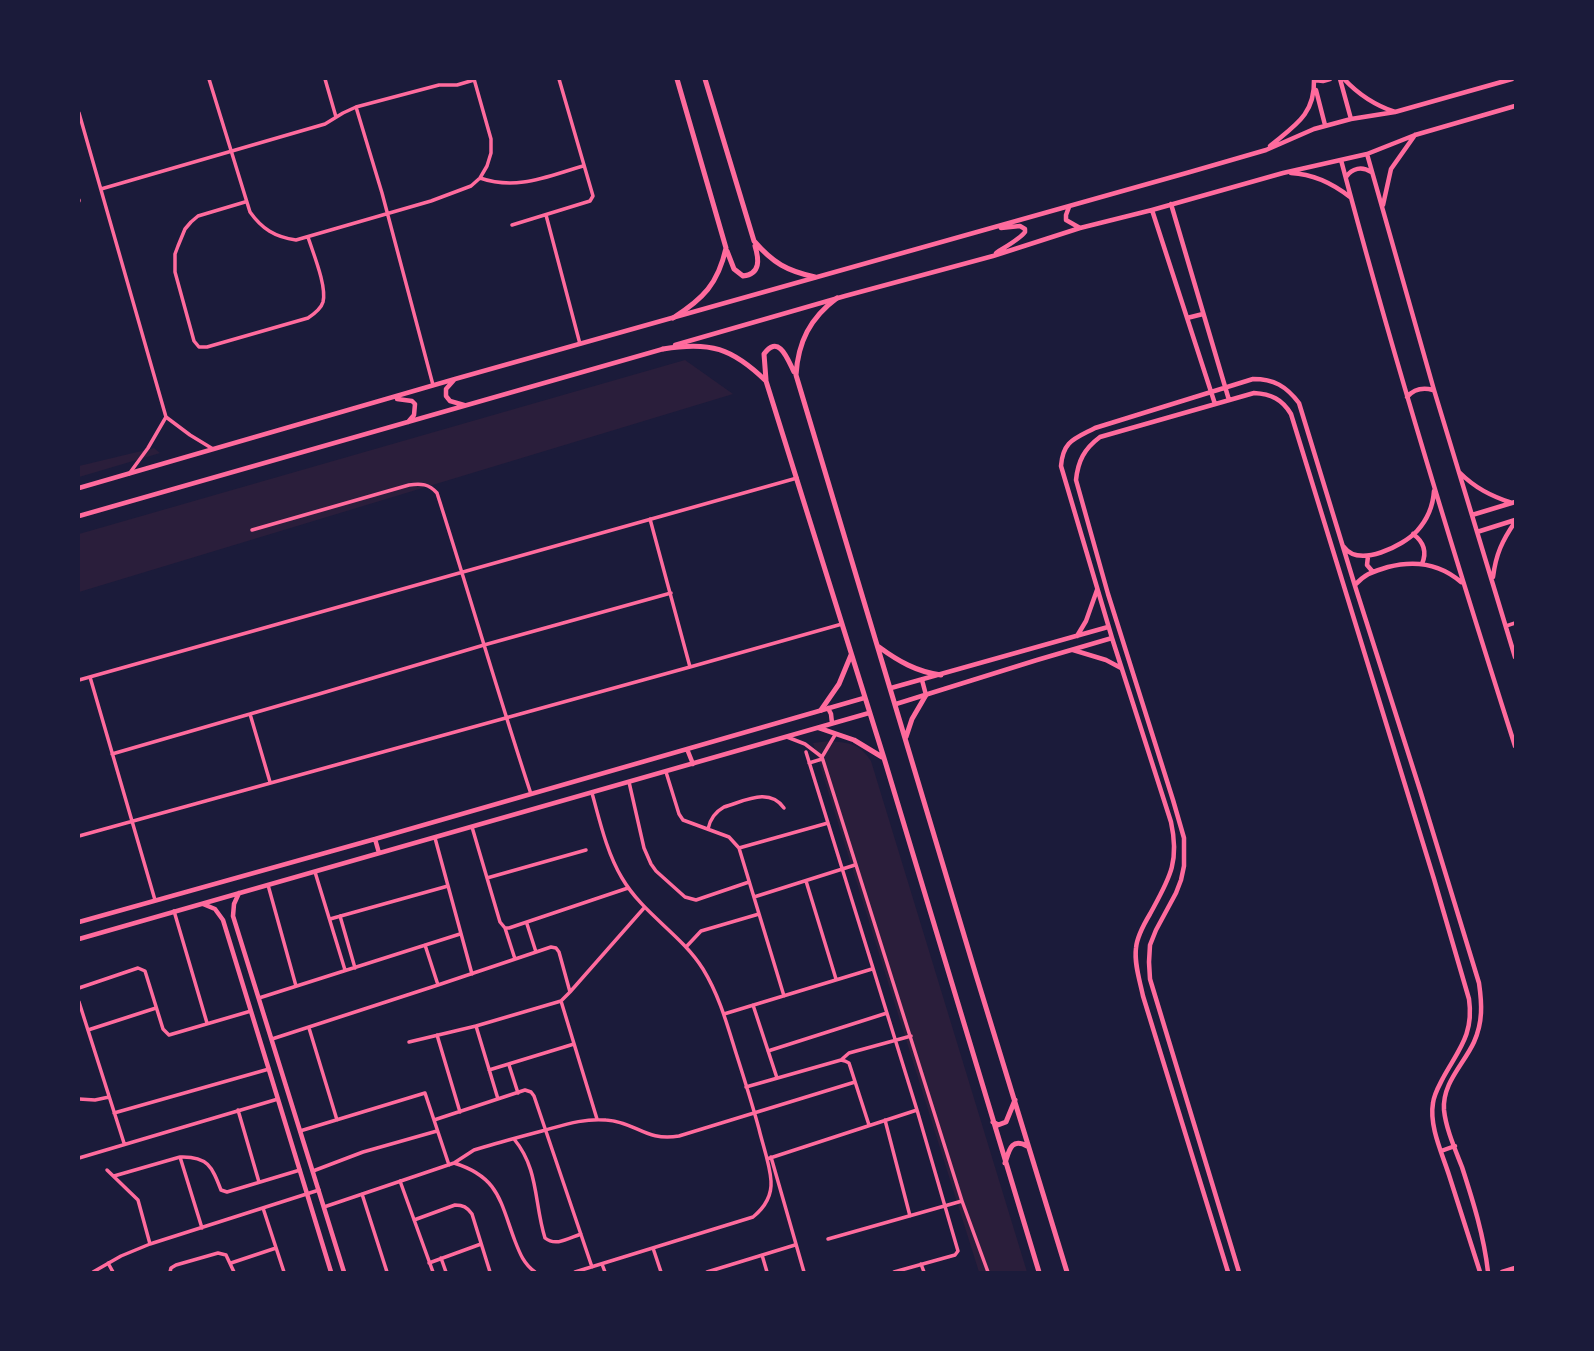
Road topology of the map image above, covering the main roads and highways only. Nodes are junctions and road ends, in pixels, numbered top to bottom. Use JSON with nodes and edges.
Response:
{"nodes":[{"id":1,"x":677,"y":79,"type":"edge"},
{"id":2,"x":705,"y":79,"type":"edge"},
{"id":3,"x":754,"y":242,"type":"junction"},
{"id":4,"x":726,"y":248,"type":"junction"},
{"id":5,"x":815,"y":277,"type":"road end"},
{"id":6,"x":837,"y":298,"type":"road end"},
{"id":7,"x":673,"y":318,"type":"road end"},
{"id":8,"x":663,"y":349,"type":"road end"},
{"id":9,"x":796,"y":374,"type":"junction"},
{"id":10,"x":766,"y":382,"type":"junction"},
{"id":11,"x":878,"y":647,"type":"junction"},
{"id":12,"x":851,"y":654,"type":"junction"},
{"id":13,"x":941,"y":675,"type":"road end"},
{"id":14,"x":926,"y":695,"type":"road end"},
{"id":15,"x":825,"y":709,"type":"road end"},
{"id":16,"x":819,"y":728,"type":"road end"},
{"id":17,"x":905,"y":741,"type":"junction"},
{"id":18,"x":884,"y":758,"type":"junction"},
{"id":19,"x":1015,"y":1100,"type":"junction"},
{"id":20,"x":991,"y":1119,"type":"junction"},
{"id":21,"x":1029,"y":1148,"type":"junction"},
{"id":22,"x":1005,"y":1164,"type":"junction"},
{"id":23,"x":1039,"y":1272,"type":"edge"},
{"id":24,"x":1067,"y":1272,"type":"edge"}],
"edges":[{"from":1,"to":4,"type":"main road"},
{"from":2,"to":3,"type":"main road"},
{"from":3,"to":4,"type":"main road"},
{"from":3,"to":5,"type":"main road"},
{"from":4,"to":7,"type":"main road"},
{"from":6,"to":9,"type":"main road"},
{"from":8,"to":10,"type":"main road"},
{"from":9,"to":10,"type":"main road"},
{"from":9,"to":11,"type":"main road"},
{"from":10,"to":12,"type":"main road"},
{"from":11,"to":13,"type":"main road"},
{"from":11,"to":17,"type":"main road"},
{"from":12,"to":15,"type":"main road"},
{"from":12,"to":18,"type":"main road"},
{"from":14,"to":17,"type":"main road"},
{"from":16,"to":18,"type":"main road"},
{"from":17,"to":19,"type":"main road"},
{"from":18,"to":20,"type":"main road"},
{"from":19,"to":20,"type":"main road"},
{"from":19,"to":21,"type":"main road"},
{"from":20,"to":22,"type":"main road"},
{"from":21,"to":22,"type":"main road"},
{"from":21,"to":24,"type":"main road"},
{"from":22,"to":23,"type":"main road"}]}
